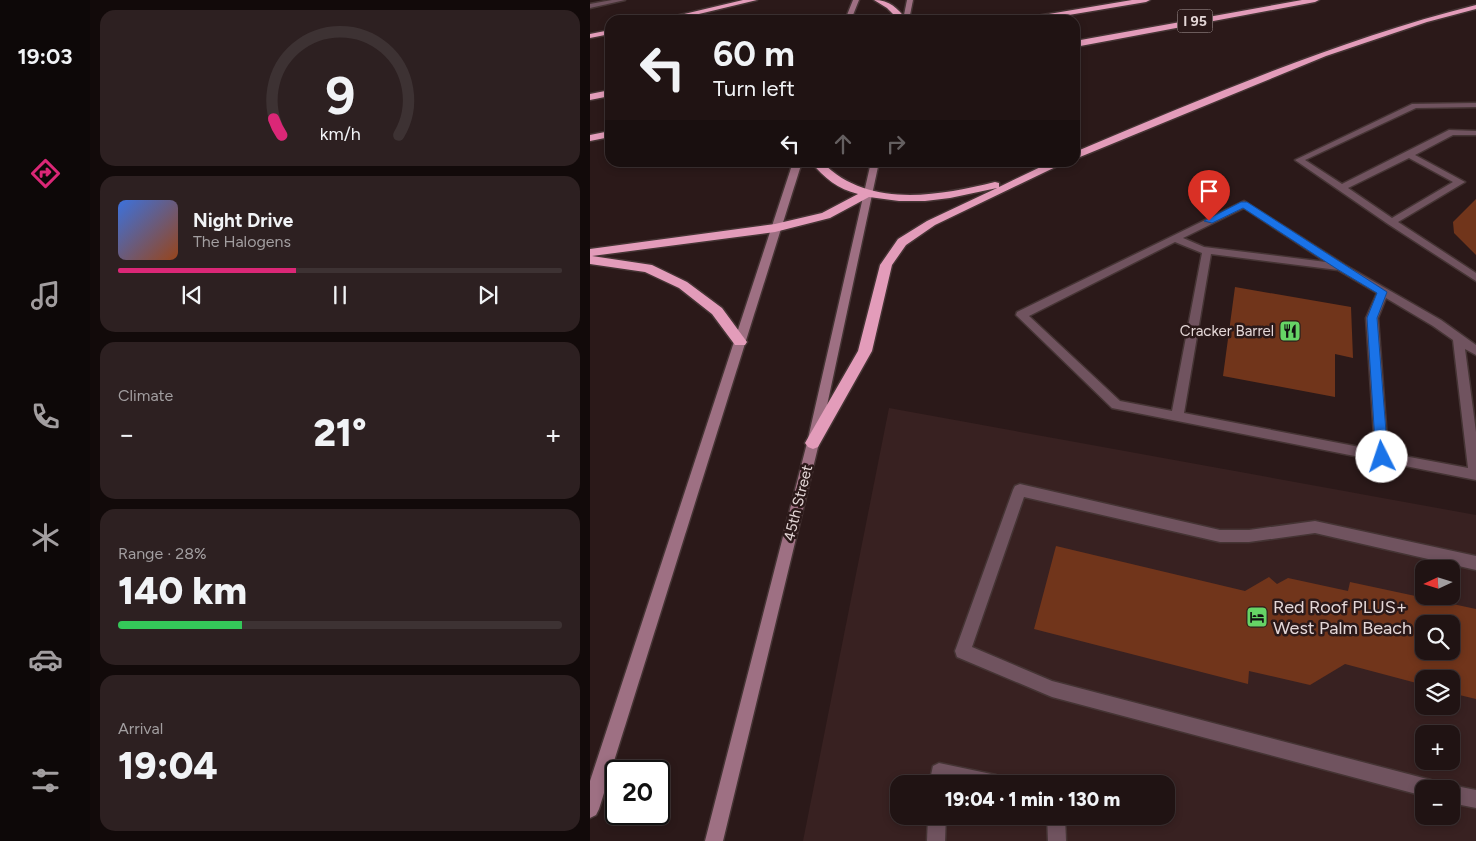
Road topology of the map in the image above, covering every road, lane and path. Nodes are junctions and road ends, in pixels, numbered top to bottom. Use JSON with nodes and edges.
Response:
{"nodes":[{"id":1,"x":622,"y":0,"type":"edge"},
{"id":2,"x":753,"y":0,"type":"edge"},
{"id":3,"x":856,"y":0,"type":"edge"},
{"id":4,"x":878,"y":0,"type":"edge"},
{"id":5,"x":910,"y":0,"type":"edge"},
{"id":6,"x":1146,"y":0,"type":"edge"},
{"id":7,"x":1315,"y":0,"type":"edge"},
{"id":8,"x":590,"y":6,"type":"edge"},
{"id":9,"x":1476,"y":7,"type":"edge"},
{"id":10,"x":686,"y":15,"type":"edge"},
{"id":11,"x":850,"y":15,"type":"edge"},
{"id":12,"x":899,"y":15,"type":"edge"},
{"id":13,"x":906,"y":15,"type":"edge"},
{"id":14,"x":1055,"y":15,"type":"edge"},
{"id":15,"x":605,"y":33,"type":"edge"},
{"id":16,"x":590,"y":36,"type":"edge"},
{"id":17,"x":1080,"y":43,"type":"edge"},
{"id":18,"x":605,"y":94,"type":"edge"},
{"id":19,"x":590,"y":97,"type":"edge"},
{"id":20,"x":1476,"y":105,"type":"edge"},
{"id":21,"x":1476,"y":133,"type":"edge"},
{"id":22,"x":605,"y":135,"type":"edge"},
{"id":23,"x":590,"y":138,"type":"edge"},
{"id":24,"x":1080,"y":154,"type":"edge"},
{"id":25,"x":1409,"y":155,"type":"junction"},
{"id":26,"x":796,"y":167,"type":"edge"},
{"id":27,"x":819,"y":167,"type":"edge"},
{"id":28,"x":874,"y":167,"type":"edge"},
{"id":29,"x":1050,"y":167,"type":"edge"},
{"id":30,"x":1030,"y":176,"type":"junction"},
{"id":31,"x":1341,"y":188,"type":"junction"},
{"id":32,"x":868,"y":193,"type":"junction"},
{"id":33,"x":1391,"y":222,"type":"junction"},
{"id":34,"x":775,"y":228,"type":"junction"},
{"id":35,"x":1174,"y":238,"type":"junction"},
{"id":36,"x":1207,"y":251,"type":"junction"},
{"id":37,"x":590,"y":253,"type":"edge"},
{"id":38,"x":590,"y":260,"type":"edge"},
{"id":39,"x":1341,"y":267,"type":"junction"},
{"id":40,"x":1476,"y":278,"type":"edge"},
{"id":41,"x":1383,"y":292,"type":"junction"},
{"id":42,"x":1458,"y":338,"type":"junction"},
{"id":43,"x":740,"y":342,"type":"junction"},
{"id":44,"x":1476,"y":351,"type":"edge"},
{"id":45,"x":1177,"y":417,"type":"junction"},
{"id":46,"x":813,"y":442,"type":"junction"},
{"id":47,"x":1382,"y":457,"type":"junction"},
{"id":48,"x":1476,"y":563,"type":"edge"},
{"id":49,"x":939,"y":775,"type":"edge"},
{"id":50,"x":953,"y":775,"type":"edge"},
{"id":51,"x":1415,"y":785,"type":"edge"},
{"id":52,"x":1460,"y":795,"type":"edge"},
{"id":53,"x":1476,"y":798,"type":"edge"},
{"id":54,"x":590,"y":809,"type":"edge"},
{"id":55,"x":937,"y":825,"type":"edge"},
{"id":56,"x":1056,"y":825,"type":"edge"},
{"id":57,"x":714,"y":841,"type":"edge"},
{"id":58,"x":936,"y":841,"type":"edge"},
{"id":59,"x":1057,"y":841,"type":"edge"}],
"edges":[{"from":1,"to":8,"type":"lane"},
{"from":2,"to":10,"type":"highway"},
{"from":3,"to":11,"type":"main road"},
{"from":4,"to":12,"type":"highway"},
{"from":5,"to":13,"type":"main road"},
{"from":6,"to":14,"type":"highway"},
{"from":7,"to":17,"type":"highway","number":"I 95"},
{"from":9,"to":24,"type":"highway"},
{"from":15,"to":16,"type":"highway"},
{"from":18,"to":19,"type":"highway"},
{"from":20,"to":31,"type":"lane"},
{"from":21,"to":25,"type":"lane"},
{"from":22,"to":23,"type":"highway"},
{"from":25,"to":31,"type":"lane"},
{"from":25,"to":33,"type":"lane"},
{"from":26,"to":34,"type":"main road"},
{"from":27,"to":32,"type":"highway"},
{"from":28,"to":32,"type":"main road","name":"45th Street"},
{"from":29,"to":30,"type":"highway"},
{"from":30,"to":32,"type":"highway"},
{"from":30,"to":46,"type":"highway"},
{"from":31,"to":33,"type":"lane"},
{"from":32,"to":34,"type":"highway"},
{"from":32,"to":46,"type":"main road","name":"45th Street"},
{"from":33,"to":40,"type":"lane"},
{"from":34,"to":37,"type":"highway"},
{"from":34,"to":43,"type":"main road"},
{"from":35,"to":36,"type":"lane"},
{"from":35,"to":39,"type":"lane"},
{"from":35,"to":45,"type":"lane"},
{"from":36,"to":39,"type":"lane"},
{"from":36,"to":45,"type":"lane"},
{"from":38,"to":43,"type":"highway"},
{"from":39,"to":41,"type":"lane"},
{"from":41,"to":42,"type":"lane"},
{"from":41,"to":47,"type":"lane"},
{"from":42,"to":44,"type":"lane"},
{"from":42,"to":47,"type":"lane"},
{"from":43,"to":54,"type":"main road"},
{"from":45,"to":47,"type":"lane"},
{"from":46,"to":57,"type":"main road","name":"45th Street"},
{"from":48,"to":51,"type":"lane"},
{"from":49,"to":50,"type":"lane"},
{"from":52,"to":53,"type":"lane"},
{"from":55,"to":58,"type":"lane"},
{"from":56,"to":59,"type":"lane"}]}
